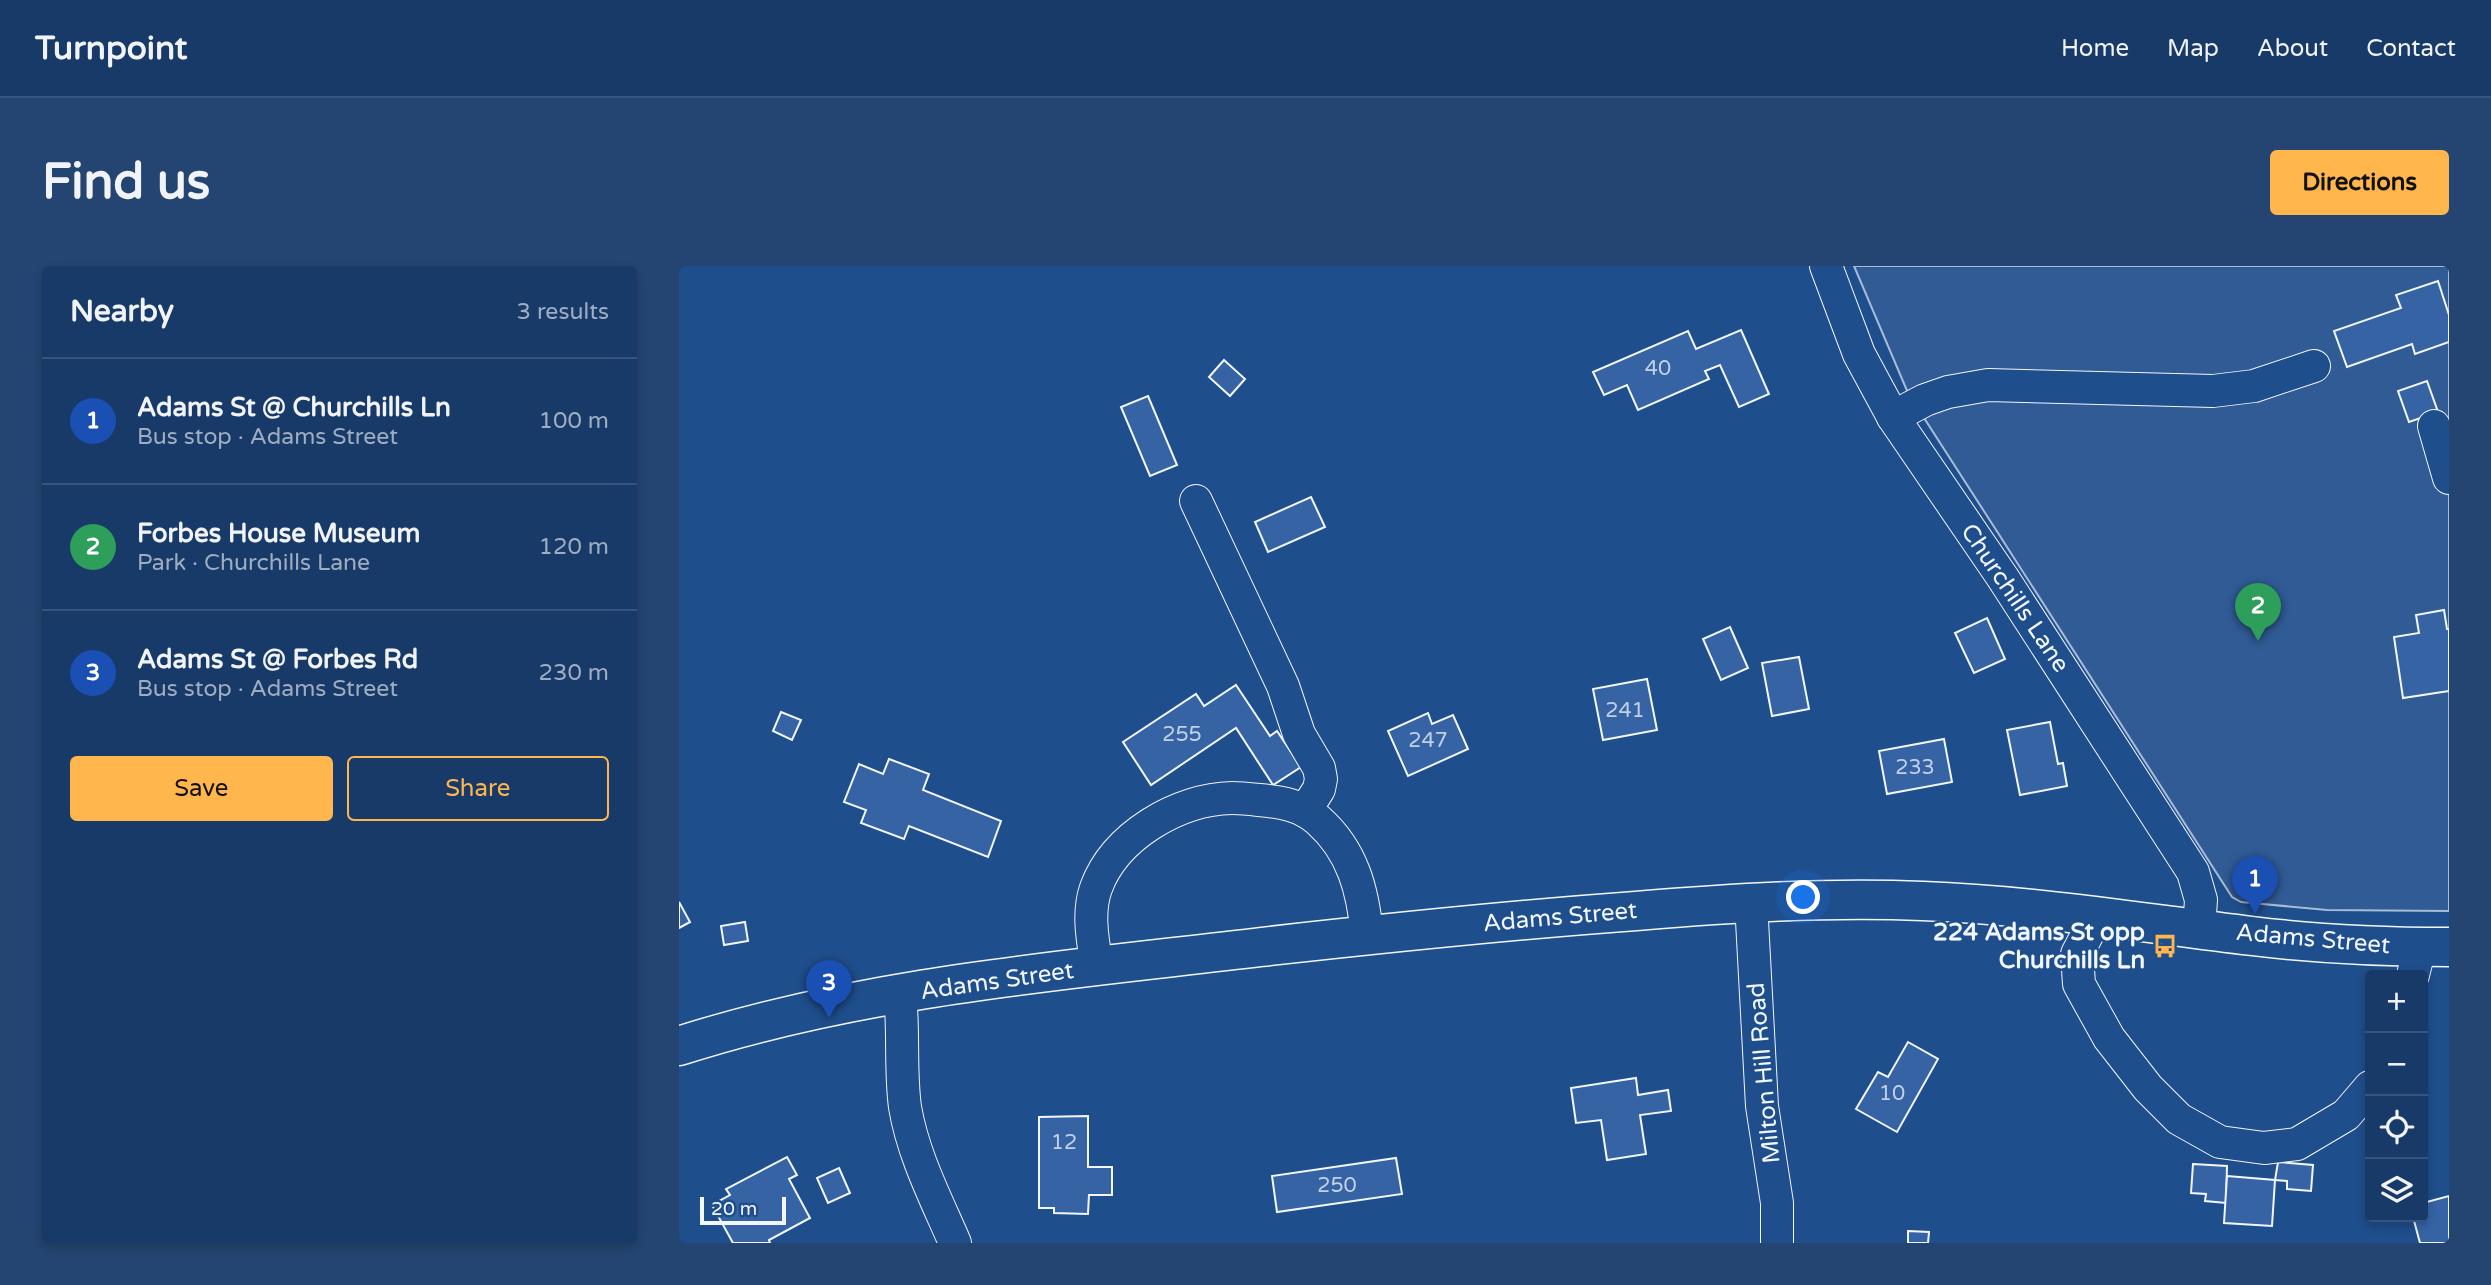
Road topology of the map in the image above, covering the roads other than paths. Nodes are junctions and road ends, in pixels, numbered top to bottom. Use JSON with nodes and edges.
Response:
{"nodes":[{"id":1,"x":1826,"y":266,"type":"edge"},
{"id":2,"x":2314,"y":366,"type":"dead end"},
{"id":3,"x":1893,"y":417,"type":"junction"},
{"id":4,"x":2434,"y":426,"type":"dead end"},
{"id":5,"x":2449,"y":478,"type":"edge"},
{"id":6,"x":1196,"y":501,"type":"dead end"},
{"id":7,"x":1305,"y":811,"type":"junction"},
{"id":8,"x":1751,"y":902,"type":"junction"},
{"id":9,"x":2097,"y":916,"type":"junction"},
{"id":10,"x":2199,"y":929,"type":"junction"},
{"id":11,"x":1367,"y":935,"type":"junction"},
{"id":12,"x":2427,"y":957,"type":"edge"},
{"id":13,"x":1097,"y":967,"type":"junction"},
{"id":14,"x":900,"y":995,"type":"junction"},
{"id":15,"x":679,"y":1046,"type":"edge"},
{"id":16,"x":2365,"y":1093,"type":"edge"},
{"id":17,"x":955,"y":1243,"type":"edge"},
{"id":18,"x":1777,"y":1243,"type":"edge"}],
"edges":[{"from":1,"to":3,"type":"street","name":"Churchills Lane"},
{"from":2,"to":3,"type":"street"},
{"from":3,"to":10,"type":"street","name":"Churchills Lane"},
{"from":4,"to":5,"type":"street"},
{"from":6,"to":7,"type":"street"},
{"from":7,"to":11,"type":"street"},
{"from":7,"to":13,"type":"street"},
{"from":8,"to":9,"type":"main road","name":"Adams Street"},
{"from":8,"to":11,"type":"main road","name":"Adams Street"},
{"from":8,"to":18,"type":"street","name":"Milton Hill Road"},
{"from":9,"to":10,"type":"main road","name":"Adams Street"},
{"from":9,"to":16,"type":"street"},
{"from":10,"to":12,"type":"main road","name":"Adams Street"},
{"from":11,"to":13,"type":"main road","name":"Adams Street"},
{"from":13,"to":14,"type":"main road","name":"Adams Street"},
{"from":14,"to":15,"type":"main road","name":"Adams Street"},
{"from":14,"to":17,"type":"street"}]}
